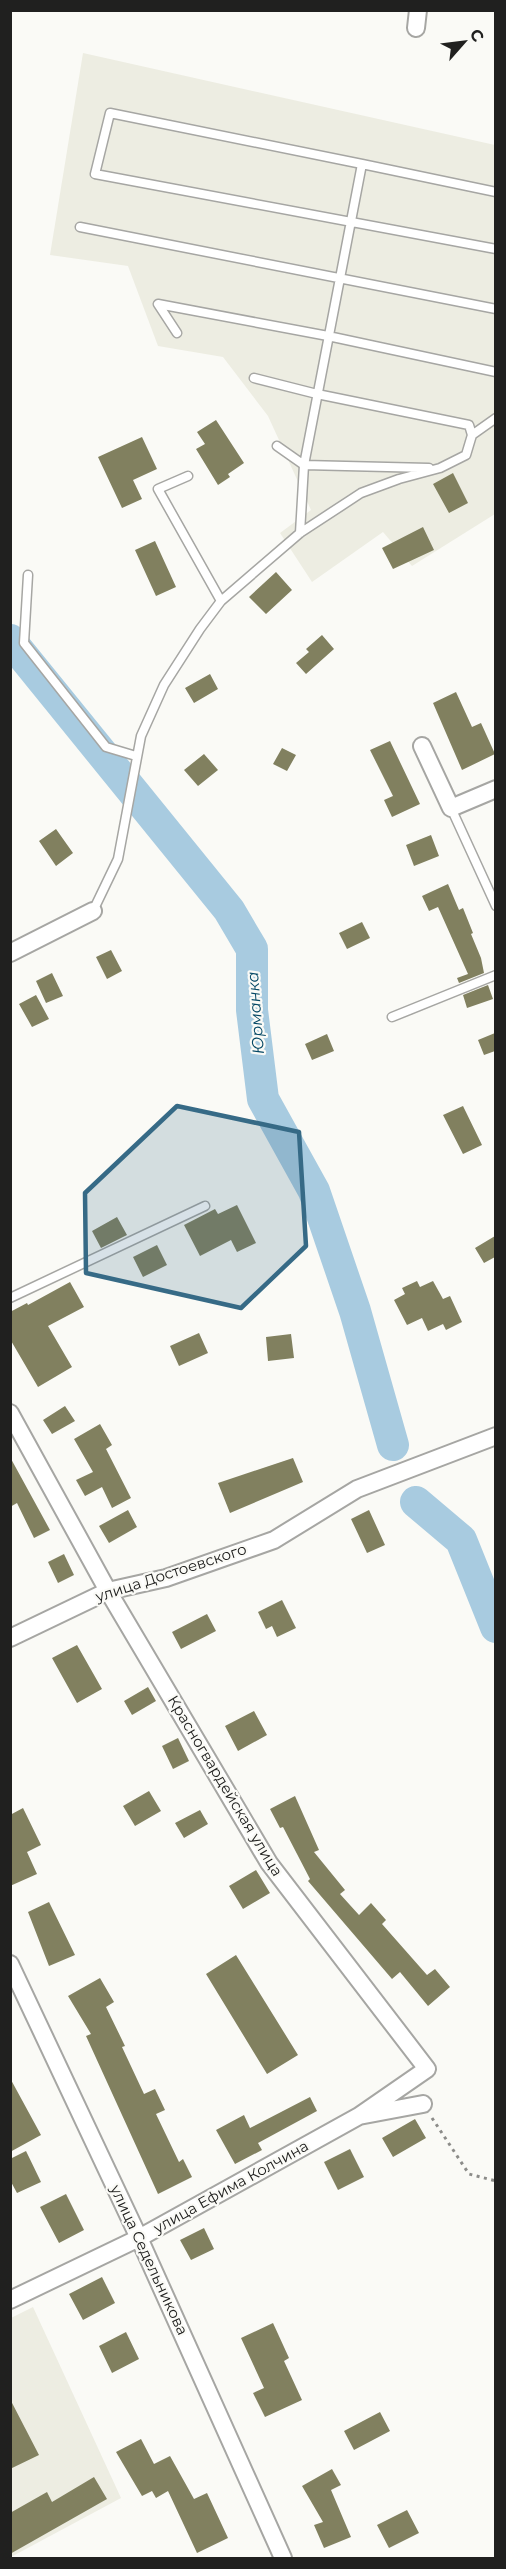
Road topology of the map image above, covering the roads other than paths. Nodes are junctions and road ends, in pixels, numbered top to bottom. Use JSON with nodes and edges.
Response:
{"nodes":[{"id":1,"x":418,"y":10,"type":"edge"},
{"id":2,"x":416,"y":28,"type":"dead end"},
{"id":3,"x":362,"y":164,"type":"junction"},
{"id":4,"x":495,"y":192,"type":"edge"},
{"id":5,"x":350,"y":222,"type":"junction"},
{"id":6,"x":80,"y":226,"type":"dead end"},
{"id":7,"x":495,"y":249,"type":"edge"},
{"id":8,"x":339,"y":278,"type":"junction"},
{"id":9,"x":495,"y":309,"type":"edge"},
{"id":10,"x":177,"y":333,"type":"dead end"},
{"id":11,"x":328,"y":336,"type":"junction"},
{"id":12,"x":495,"y":372,"type":"edge"},
{"id":13,"x":254,"y":378,"type":"dead end"},
{"id":14,"x":317,"y":394,"type":"junction"},
{"id":15,"x":495,"y":418,"type":"edge"},
{"id":16,"x":472,"y":435,"type":"junction"},
{"id":17,"x":277,"y":446,"type":"dead end"},
{"id":18,"x":304,"y":465,"type":"junction"},
{"id":19,"x":440,"y":468,"type":"junction"},
{"id":20,"x":188,"y":476,"type":"dead end"},
{"id":21,"x":300,"y":533,"type":"junction"},
{"id":22,"x":28,"y":575,"type":"dead end"},
{"id":23,"x":221,"y":601,"type":"junction"},
{"id":24,"x":422,"y":746,"type":"dead end"},
{"id":25,"x":136,"y":756,"type":"junction"},
{"id":26,"x":495,"y":789,"type":"edge"},
{"id":27,"x":451,"y":808,"type":"junction"},
{"id":28,"x":495,"y":906,"type":"edge"},
{"id":29,"x":93,"y":911,"type":"joint"},
{"id":30,"x":10,"y":953,"type":"edge"},
{"id":31,"x":495,"y":975,"type":"edge"},
{"id":32,"x":392,"y":1017,"type":"dead end"},
{"id":33,"x":205,"y":1206,"type":"dead end"},
{"id":34,"x":10,"y":1298,"type":"edge"},
{"id":35,"x":10,"y":1413,"type":"edge"},
{"id":36,"x":495,"y":1436,"type":"edge"},
{"id":37,"x":108,"y":1591,"type":"junction"},
{"id":38,"x":10,"y":1638,"type":"edge"},
{"id":39,"x":10,"y":1964,"type":"edge"},
{"id":40,"x":423,"y":2104,"type":"road end"},
{"id":41,"x":359,"y":2116,"type":"junction"},
{"id":42,"x":139,"y":2238,"type":"junction"},
{"id":43,"x":10,"y":2300,"type":"edge"},
{"id":44,"x":283,"y":2559,"type":"edge"}],
"edges":[{"from":1,"to":2,"type":"street"},
{"from":3,"to":4,"type":"lane"},
{"from":3,"to":5,"type":"lane"},
{"from":3,"to":5,"type":"lane"},
{"from":5,"to":7,"type":"lane"},
{"from":5,"to":8,"type":"lane"},
{"from":6,"to":8,"type":"lane"},
{"from":8,"to":9,"type":"lane"},
{"from":8,"to":11,"type":"lane"},
{"from":10,"to":11,"type":"lane"},
{"from":11,"to":12,"type":"lane"},
{"from":11,"to":14,"type":"lane"},
{"from":13,"to":14,"type":"lane"},
{"from":14,"to":16,"type":"lane"},
{"from":14,"to":18,"type":"lane"},
{"from":15,"to":16,"type":"lane"},
{"from":16,"to":19,"type":"lane"},
{"from":17,"to":18,"type":"lane"},
{"from":18,"to":19,"type":"lane"},
{"from":18,"to":21,"type":"lane"},
{"from":19,"to":21,"type":"lane"},
{"from":20,"to":23,"type":"lane"},
{"from":21,"to":23,"type":"lane"},
{"from":22,"to":25,"type":"lane"},
{"from":23,"to":25,"type":"lane"},
{"from":24,"to":27,"type":"street"},
{"from":25,"to":29,"type":"lane"},
{"from":26,"to":27,"type":"street"},
{"from":27,"to":28,"type":"lane"},
{"from":29,"to":30,"type":"street"},
{"from":31,"to":32,"type":"lane"},
{"from":33,"to":34,"type":"lane"},
{"from":35,"to":37,"type":"street","name":"Красногвардейская улица"},
{"from":36,"to":37,"type":"street","name":"улица Достоевского"},
{"from":37,"to":38,"type":"street","name":"улица Достоевского"},
{"from":37,"to":41,"type":"street","name":"Красногвардейская улица"},
{"from":39,"to":42,"type":"street","name":"улица Седельникова"},
{"from":40,"to":41,"type":"street","name":"улица Ефима Колчина"},
{"from":41,"to":42,"type":"street","name":"улица Ефима Колчина"},
{"from":42,"to":43,"type":"street","name":"улица Ефима Колчина"},
{"from":42,"to":44,"type":"street","name":"улица Седельникова"}]}
